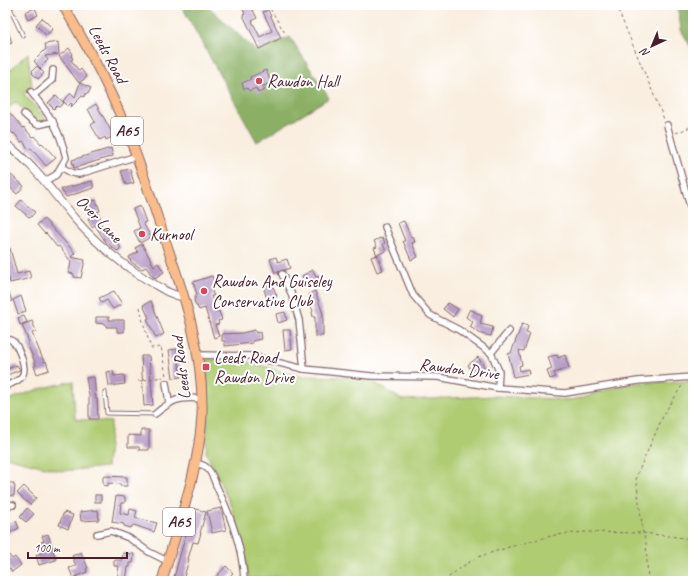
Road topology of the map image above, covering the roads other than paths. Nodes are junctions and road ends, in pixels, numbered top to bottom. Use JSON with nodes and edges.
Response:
{"nodes":[{"id":1,"x":63,"y":5,"type":"edge"},
{"id":2,"x":8,"y":6,"type":"edge"},
{"id":3,"x":23,"y":36,"type":"dead end"},
{"id":4,"x":53,"y":70,"type":"dead end"},
{"id":5,"x":24,"y":114,"type":"dead end"},
{"id":6,"x":53,"y":122,"type":"junction"},
{"id":7,"x":667,"y":125,"type":"road end"},
{"id":8,"x":5,"y":143,"type":"edge"},
{"id":9,"x":137,"y":156,"type":"junction"},
{"id":10,"x":61,"y":167,"type":"junction"},
{"id":11,"x":45,"y":182,"type":"junction"},
{"id":12,"x":693,"y":217,"type":"edge"},
{"id":13,"x":385,"y":227,"type":"dead end"},
{"id":14,"x":282,"y":274,"type":"dead end"},
{"id":15,"x":184,"y":297,"type":"junction"},
{"id":16,"x":509,"y":331,"type":"dead end"},
{"id":17,"x":11,"y":340,"type":"dead end"},
{"id":18,"x":491,"y":353,"type":"junction"},
{"id":19,"x":198,"y":355,"type":"junction"},
{"id":20,"x":304,"y":369,"type":"junction"},
{"id":21,"x":693,"y":377,"type":"edge"},
{"id":22,"x":166,"y":383,"type":"dead end"},
{"id":23,"x":5,"y":386,"type":"edge"},
{"id":24,"x":498,"y":388,"type":"junction"},
{"id":25,"x":105,"y":392,"type":"dead end"},
{"id":26,"x":202,"y":399,"type":"junction"},
{"id":27,"x":170,"y":402,"type":"junction"},
{"id":28,"x":154,"y":414,"type":"joint"},
{"id":29,"x":196,"y":463,"type":"junction"},
{"id":30,"x":5,"y":504,"type":"edge"},
{"id":31,"x":13,"y":505,"type":"dead end"},
{"id":32,"x":97,"y":534,"type":"dead end"},
{"id":33,"x":167,"y":562,"type":"junction"},
{"id":34,"x":162,"y":581,"type":"edge"},
{"id":35,"x":244,"y":581,"type":"edge"}],
"edges":[{"from":1,"to":9,"type":"main road","name":"Leeds Road","number":"A65"},
{"from":2,"to":3,"type":"lane"},
{"from":4,"to":6,"type":"street"},
{"from":5,"to":6,"type":"street"},
{"from":6,"to":10,"type":"street"},
{"from":7,"to":12,"type":"street"},
{"from":8,"to":11,"type":"street","name":"Over Lane"},
{"from":9,"to":10,"type":"street"},
{"from":9,"to":15,"type":"main road","name":"Leeds Road","number":"A65"},
{"from":10,"to":11,"type":"street"},
{"from":11,"to":15,"type":"street","name":"Over Lane"},
{"from":13,"to":18,"type":"street"},
{"from":14,"to":20,"type":"street"},
{"from":15,"to":19,"type":"main road","name":"Leeds Road","number":"A65"},
{"from":16,"to":18,"type":"street"},
{"from":17,"to":23,"type":"street"},
{"from":18,"to":24,"type":"street"},
{"from":19,"to":20,"type":"street","name":"Rawdon Drive"},
{"from":19,"to":26,"type":"main road","name":"Leeds Road","number":"A65"},
{"from":20,"to":24,"type":"street","name":"Rawdon Drive"},
{"from":21,"to":24,"type":"street","name":"Rawdon Drive"},
{"from":22,"to":27,"type":"street"},
{"from":25,"to":28,"type":"lane"},
{"from":26,"to":27,"type":"street"},
{"from":26,"to":29,"type":"main road","name":"Leeds Road","number":"A65"},
{"from":27,"to":28,"type":"street"},
{"from":29,"to":33,"type":"main road","name":"Leeds Road","number":"A65"},
{"from":29,"to":35,"type":"street"},
{"from":30,"to":31,"type":"street"},
{"from":32,"to":33,"type":"street"},
{"from":33,"to":34,"type":"main road","name":"Leeds Road","number":"A65"}]}
